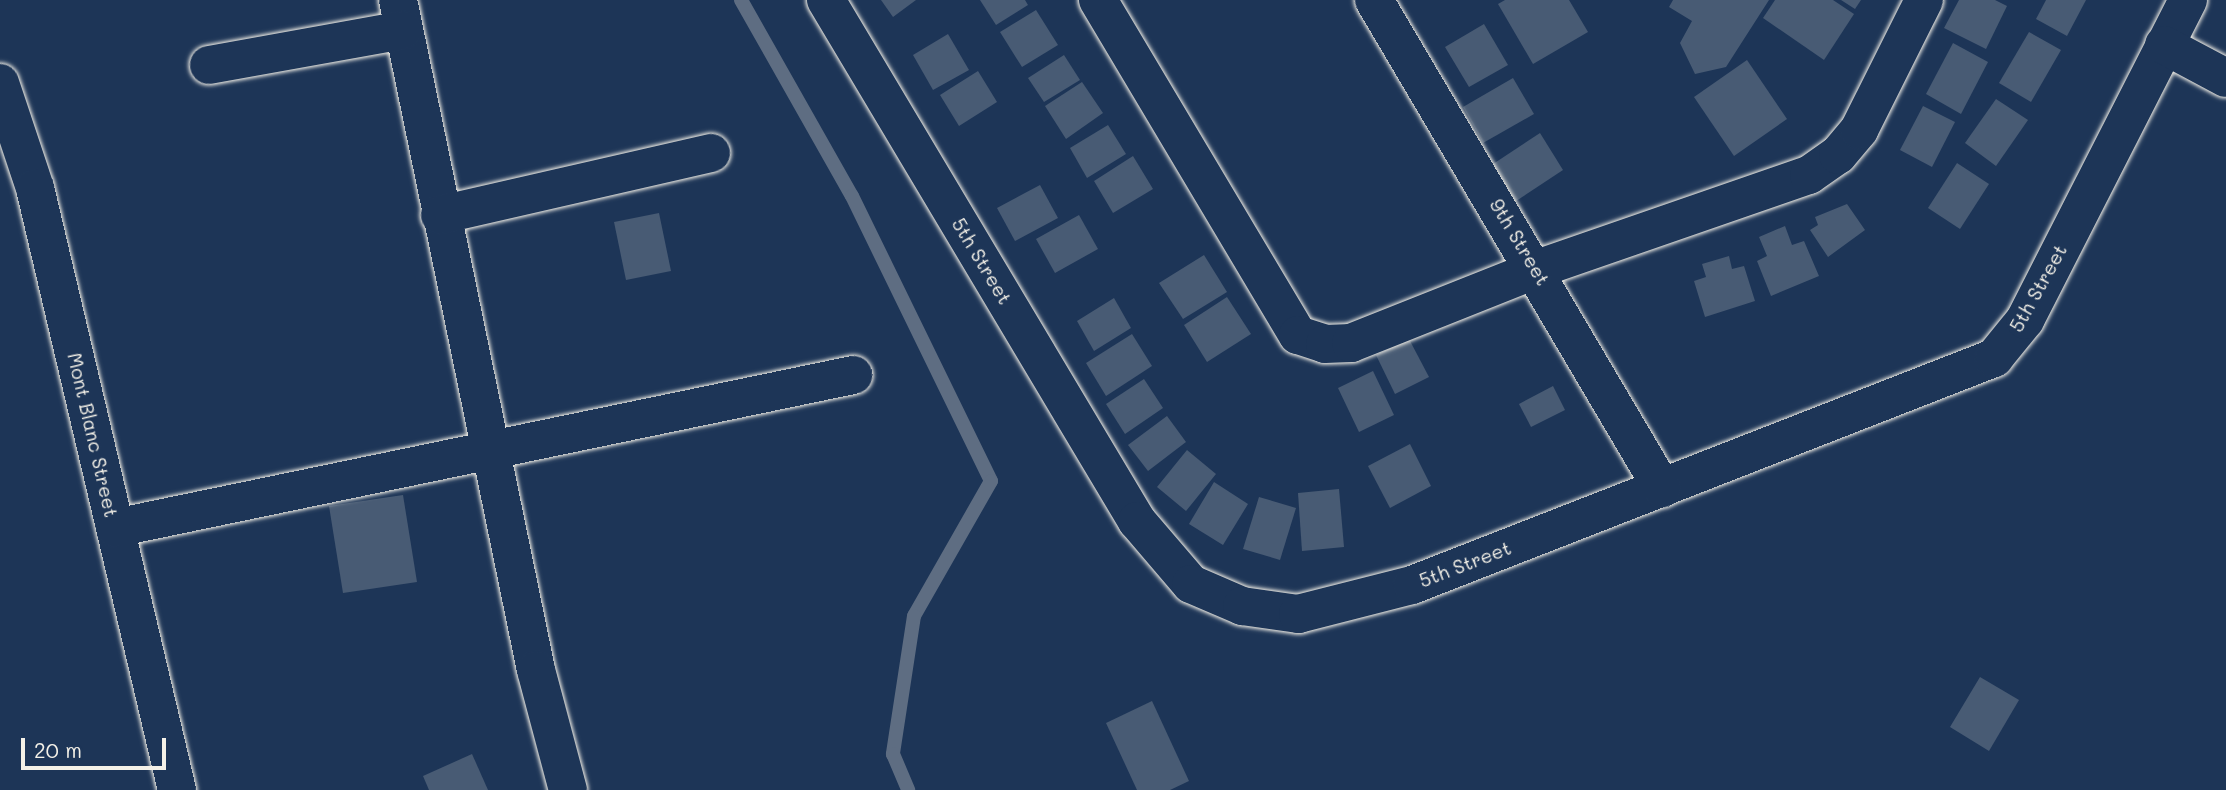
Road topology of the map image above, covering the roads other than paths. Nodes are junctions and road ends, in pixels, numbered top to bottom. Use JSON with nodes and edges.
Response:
{"nodes":[{"id":1,"x":826,"y":0,"type":"edge"},
{"id":2,"x":1098,"y":0,"type":"edge"},
{"id":3,"x":1374,"y":0,"type":"edge"},
{"id":4,"x":1924,"y":0,"type":"edge"},
{"id":5,"x":2188,"y":0,"type":"edge"},
{"id":6,"x":400,"y":15,"type":"edge"},
{"id":7,"x":2164,"y":46,"type":"junction"},
{"id":8,"x":209,"y":65,"type":"dead end"},
{"id":9,"x":2226,"y":78,"type":"edge"},
{"id":10,"x":0,"y":83,"type":"edge"},
{"id":11,"x":711,"y":153,"type":"dead end"},
{"id":12,"x":439,"y":215,"type":"junction"},
{"id":13,"x":1537,"y":269,"type":"junction"},
{"id":14,"x":853,"y":375,"type":"dead end"},
{"id":15,"x":490,"y":449,"type":"junction"},
{"id":16,"x":1662,"y":488,"type":"junction"},
{"id":17,"x":115,"y":528,"type":"junction"},
{"id":18,"x":177,"y":790,"type":"edge"},
{"id":19,"x":568,"y":790,"type":"edge"}],
"edges":[{"from":1,"to":16,"type":"street","name":"5th Street"},
{"from":2,"to":13,"type":"street"},
{"from":3,"to":13,"type":"street","name":"9th Street"},
{"from":4,"to":13,"type":"street"},
{"from":5,"to":7,"type":"street","name":"5th Street"},
{"from":6,"to":8,"type":"street"},
{"from":6,"to":12,"type":"street"},
{"from":7,"to":9,"type":"street"},
{"from":7,"to":16,"type":"street","name":"5th Street"},
{"from":10,"to":17,"type":"street","name":"Mont Blanc Street"},
{"from":11,"to":12,"type":"street"},
{"from":12,"to":15,"type":"street"},
{"from":13,"to":16,"type":"street","name":"9th Street"},
{"from":14,"to":15,"type":"street"},
{"from":15,"to":17,"type":"street"},
{"from":15,"to":19,"type":"street"},
{"from":17,"to":18,"type":"street","name":"Mont Blanc Street"}]}
